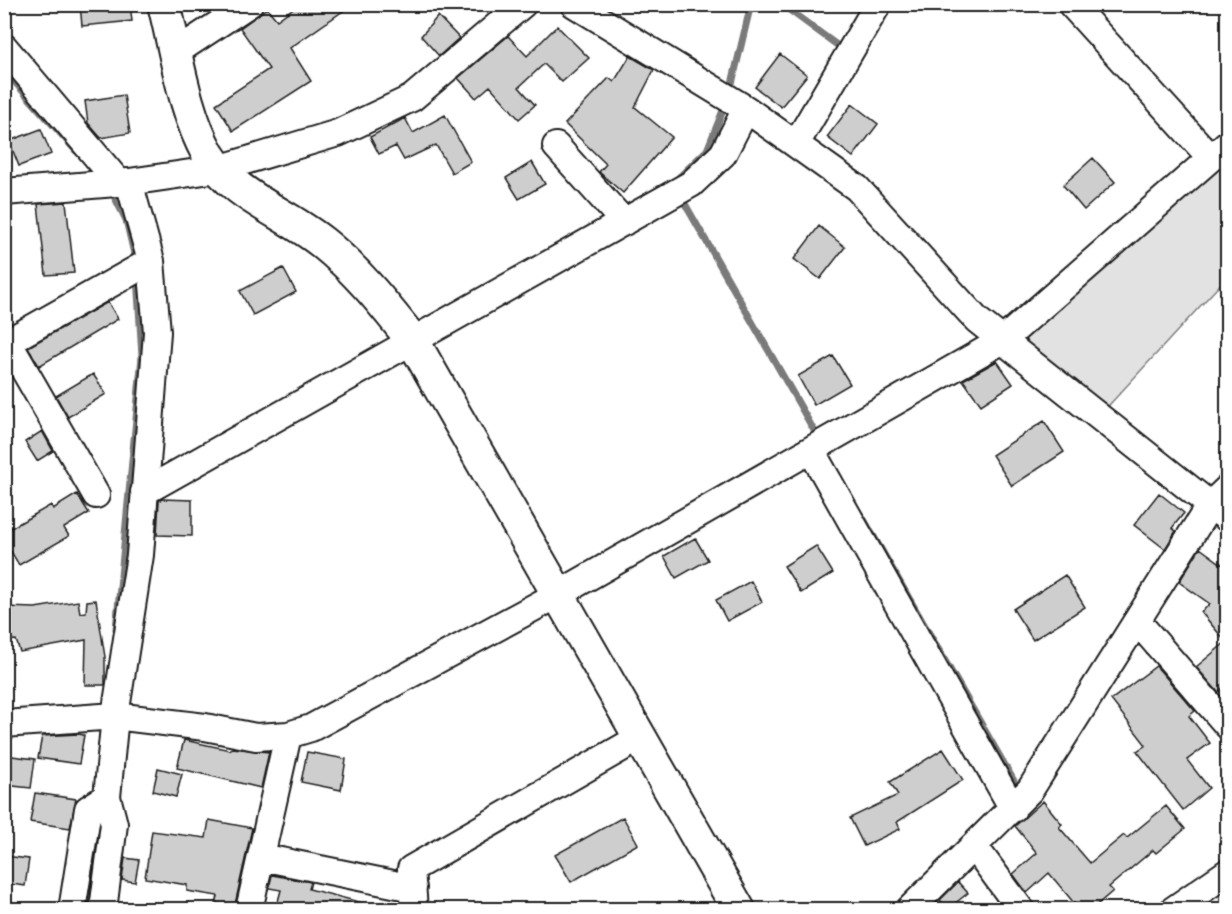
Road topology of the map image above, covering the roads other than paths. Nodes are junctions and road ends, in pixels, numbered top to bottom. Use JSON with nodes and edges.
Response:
{"nodes":[{"id":1,"x":164,"y":4,"type":"edge"},
{"id":2,"x":249,"y":4,"type":"edge"},
{"id":3,"x":524,"y":4,"type":"edge"},
{"id":4,"x":574,"y":4,"type":"edge"},
{"id":5,"x":878,"y":4,"type":"edge"},
{"id":6,"x":1071,"y":4,"type":"edge"},
{"id":7,"x":4,"y":47,"type":"edge"},
{"id":8,"x":176,"y":51,"type":"junction"},
{"id":9,"x":746,"y":109,"type":"junction"},
{"id":10,"x":796,"y":144,"type":"junction"},
{"id":11,"x":556,"y":146,"type":"dead end"},
{"id":12,"x":1219,"y":150,"type":"edge"},
{"id":13,"x":218,"y":169,"type":"junction"},
{"id":14,"x":124,"y":183,"type":"junction"},
{"id":15,"x":4,"y":192,"type":"edge"},
{"id":16,"x":624,"y":222,"type":"junction"},
{"id":17,"x":151,"y":261,"type":"junction"},
{"id":18,"x":413,"y":340,"type":"junction"},
{"id":19,"x":1003,"y":340,"type":"junction"},
{"id":20,"x":6,"y":343,"type":"edge"},
{"id":21,"x":811,"y":450,"type":"junction"},
{"id":22,"x":144,"y":492,"type":"junction"},
{"id":23,"x":96,"y":495,"type":"dead end"},
{"id":24,"x":1222,"y":504,"type":"edge"},
{"id":25,"x":557,"y":595,"type":"junction"},
{"id":26,"x":1137,"y":621,"type":"junction"},
{"id":27,"x":115,"y":716,"type":"junction"},
{"id":28,"x":4,"y":724,"type":"edge"},
{"id":29,"x":1227,"y":726,"type":"edge"},
{"id":30,"x":288,"y":735,"type":"junction"},
{"id":31,"x":639,"y":738,"type":"junction"},
{"id":32,"x":107,"y":797,"type":"junction"},
{"id":33,"x":1013,"y":809,"type":"junction"},
{"id":34,"x":974,"y":846,"type":"junction"},
{"id":35,"x":261,"y":857,"type":"junction"},
{"id":36,"x":1225,"y":877,"type":"edge"},
{"id":37,"x":414,"y":899,"type":"edge"},
{"id":38,"x":72,"y":909,"type":"edge"},
{"id":39,"x":103,"y":909,"type":"edge"},
{"id":40,"x":249,"y":909,"type":"edge"},
{"id":41,"x":739,"y":909,"type":"edge"},
{"id":42,"x":909,"y":909,"type":"edge"},
{"id":43,"x":1021,"y":909,"type":"edge"},
{"id":44,"x":1173,"y":909,"type":"edge"}],
"edges":[{"from":1,"to":8,"type":"street"},
{"from":2,"to":8,"type":"street"},
{"from":3,"to":13,"type":"street"},
{"from":4,"to":9,"type":"street"},
{"from":5,"to":10,"type":"street"},
{"from":6,"to":12,"type":"street"},
{"from":7,"to":14,"type":"street"},
{"from":8,"to":13,"type":"street"},
{"from":9,"to":10,"type":"street"},
{"from":9,"to":16,"type":"street"},
{"from":10,"to":19,"type":"street"},
{"from":11,"to":16,"type":"street"},
{"from":12,"to":19,"type":"street"},
{"from":13,"to":14,"type":"street"},
{"from":13,"to":18,"type":"street"},
{"from":14,"to":15,"type":"street"},
{"from":14,"to":17,"type":"street"},
{"from":16,"to":18,"type":"street"},
{"from":17,"to":20,"type":"street"},
{"from":17,"to":22,"type":"street"},
{"from":18,"to":22,"type":"street"},
{"from":18,"to":25,"type":"street"},
{"from":19,"to":21,"type":"street"},
{"from":19,"to":24,"type":"street"},
{"from":20,"to":23,"type":"street"},
{"from":21,"to":25,"type":"street"},
{"from":21,"to":33,"type":"street"},
{"from":22,"to":27,"type":"street"},
{"from":24,"to":26,"type":"street"},
{"from":25,"to":30,"type":"street"},
{"from":25,"to":31,"type":"street"},
{"from":26,"to":29,"type":"street"},
{"from":26,"to":33,"type":"street"},
{"from":27,"to":28,"type":"street"},
{"from":27,"to":30,"type":"street"},
{"from":27,"to":32,"type":"street"},
{"from":30,"to":35,"type":"street"},
{"from":31,"to":37,"type":"street"},
{"from":31,"to":41,"type":"street"},
{"from":32,"to":38,"type":"street"},
{"from":32,"to":39,"type":"street"},
{"from":33,"to":34,"type":"street"},
{"from":34,"to":42,"type":"street"},
{"from":34,"to":43,"type":"street"},
{"from":35,"to":37,"type":"street"},
{"from":35,"to":40,"type":"street"},
{"from":36,"to":44,"type":"street"}]}
